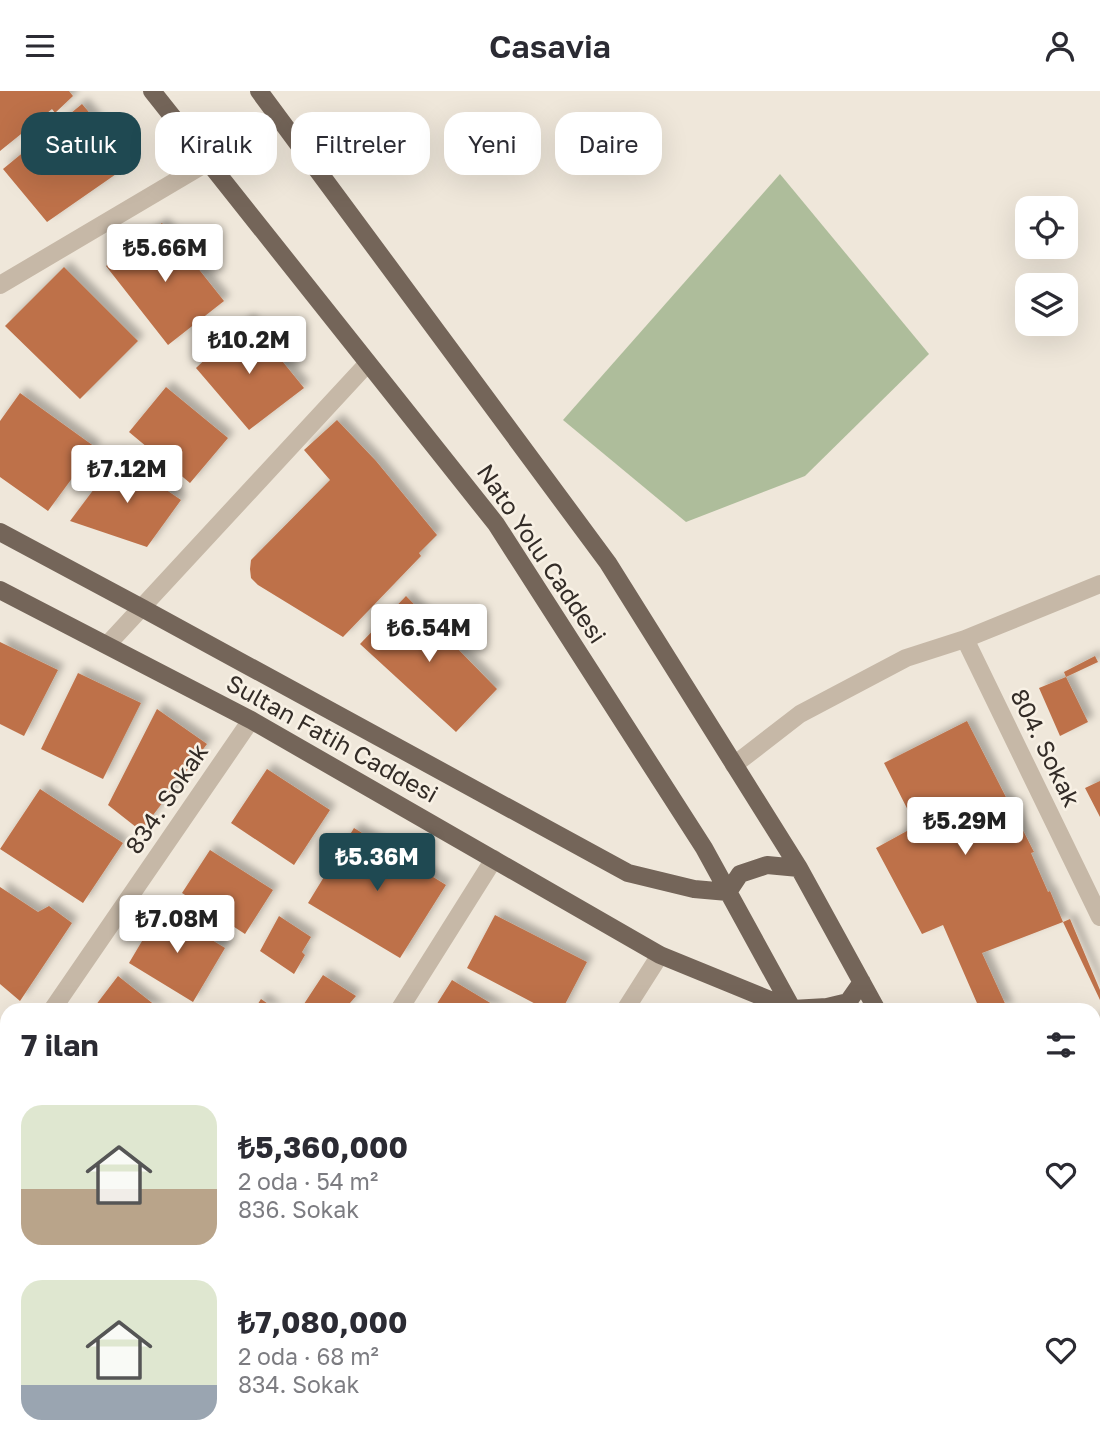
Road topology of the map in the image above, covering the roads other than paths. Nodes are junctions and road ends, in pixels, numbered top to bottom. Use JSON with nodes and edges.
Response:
{"nodes":[{"id":1,"x":152,"y":91,"type":"edge"},
{"id":2,"x":259,"y":91,"type":"edge"},
{"id":3,"x":169,"y":112,"type":"edge"},
{"id":4,"x":186,"y":175,"type":"edge"},
{"id":5,"x":218,"y":175,"type":"edge"},
{"id":6,"x":0,"y":285,"type":"edge"},
{"id":7,"x":368,"y":363,"type":"junction"},
{"id":8,"x":0,"y":532,"type":"edge"},
{"id":9,"x":1100,"y":584,"type":"edge"},
{"id":10,"x":0,"y":590,"type":"edge"},
{"id":11,"x":142,"y":608,"type":"junction"},
{"id":12,"x":965,"y":639,"type":"junction"},
{"id":13,"x":107,"y":645,"type":"junction"},
{"id":14,"x":251,"y":720,"type":"junction"},
{"id":15,"x":734,"y":765,"type":"junction"},
{"id":16,"x":494,"y":859,"type":"junction"},
{"id":17,"x":799,"y":868,"type":"junction"},
{"id":18,"x":728,"y":892,"type":"junction"},
{"id":19,"x":1100,"y":917,"type":"edge"},
{"id":20,"x":660,"y":955,"type":"junction"},
{"id":21,"x":862,"y":982,"type":"junction"},
{"id":22,"x":57,"y":1003,"type":"edge"},
{"id":23,"x":403,"y":1003,"type":"edge"},
{"id":24,"x":629,"y":1003,"type":"edge"},
{"id":25,"x":775,"y":1003,"type":"edge"},
{"id":26,"x":788,"y":1003,"type":"edge"},
{"id":27,"x":844,"y":1003,"type":"edge"},
{"id":28,"x":873,"y":1003,"type":"edge"}],
"edges":[{"from":1,"to":3,"type":"main road","name":"Nato Yolu Caddesi"},
{"from":2,"to":15,"type":"main road","name":"Nato Yolu Caddesi"},
{"from":4,"to":6,"type":"street"},
{"from":5,"to":7,"type":"main road","name":"Nato Yolu Caddesi"},
{"from":7,"to":11,"type":"street"},
{"from":7,"to":18,"type":"main road","name":"Nato Yolu Caddesi"},
{"from":8,"to":11,"type":"main road","name":"Sultan Fatih Caddesi"},
{"from":9,"to":12,"type":"street"},
{"from":10,"to":13,"type":"main road","name":"Sultan Fatih Caddesi"},
{"from":11,"to":13,"type":"street"},
{"from":11,"to":18,"type":"main road","name":"Sultan Fatih Caddesi"},
{"from":12,"to":15,"type":"street"},
{"from":12,"to":19,"type":"street","name":"804. Sokak"},
{"from":13,"to":14,"type":"main road","name":"Sultan Fatih Caddesi"},
{"from":14,"to":16,"type":"main road","name":"Sultan Fatih Caddesi"},
{"from":14,"to":22,"type":"street","name":"834. Sokak"},
{"from":15,"to":17,"type":"main road","name":"Nato Yolu Caddesi"},
{"from":16,"to":20,"type":"main road","name":"Sultan Fatih Caddesi"},
{"from":16,"to":23,"type":"street"},
{"from":17,"to":18,"type":"main road"},
{"from":17,"to":21,"type":"main road","name":"Nato Yolu Caddesi"},
{"from":18,"to":26,"type":"main road","name":"Nato Yolu Caddesi"},
{"from":20,"to":24,"type":"street"},
{"from":20,"to":25,"type":"main road","name":"Sultan Fatih Caddesi"},
{"from":21,"to":27,"type":"main road","name":"Sultan Fatih Caddesi"},
{"from":21,"to":28,"type":"main road","name":"Nato Yolu Caddesi"}]}
